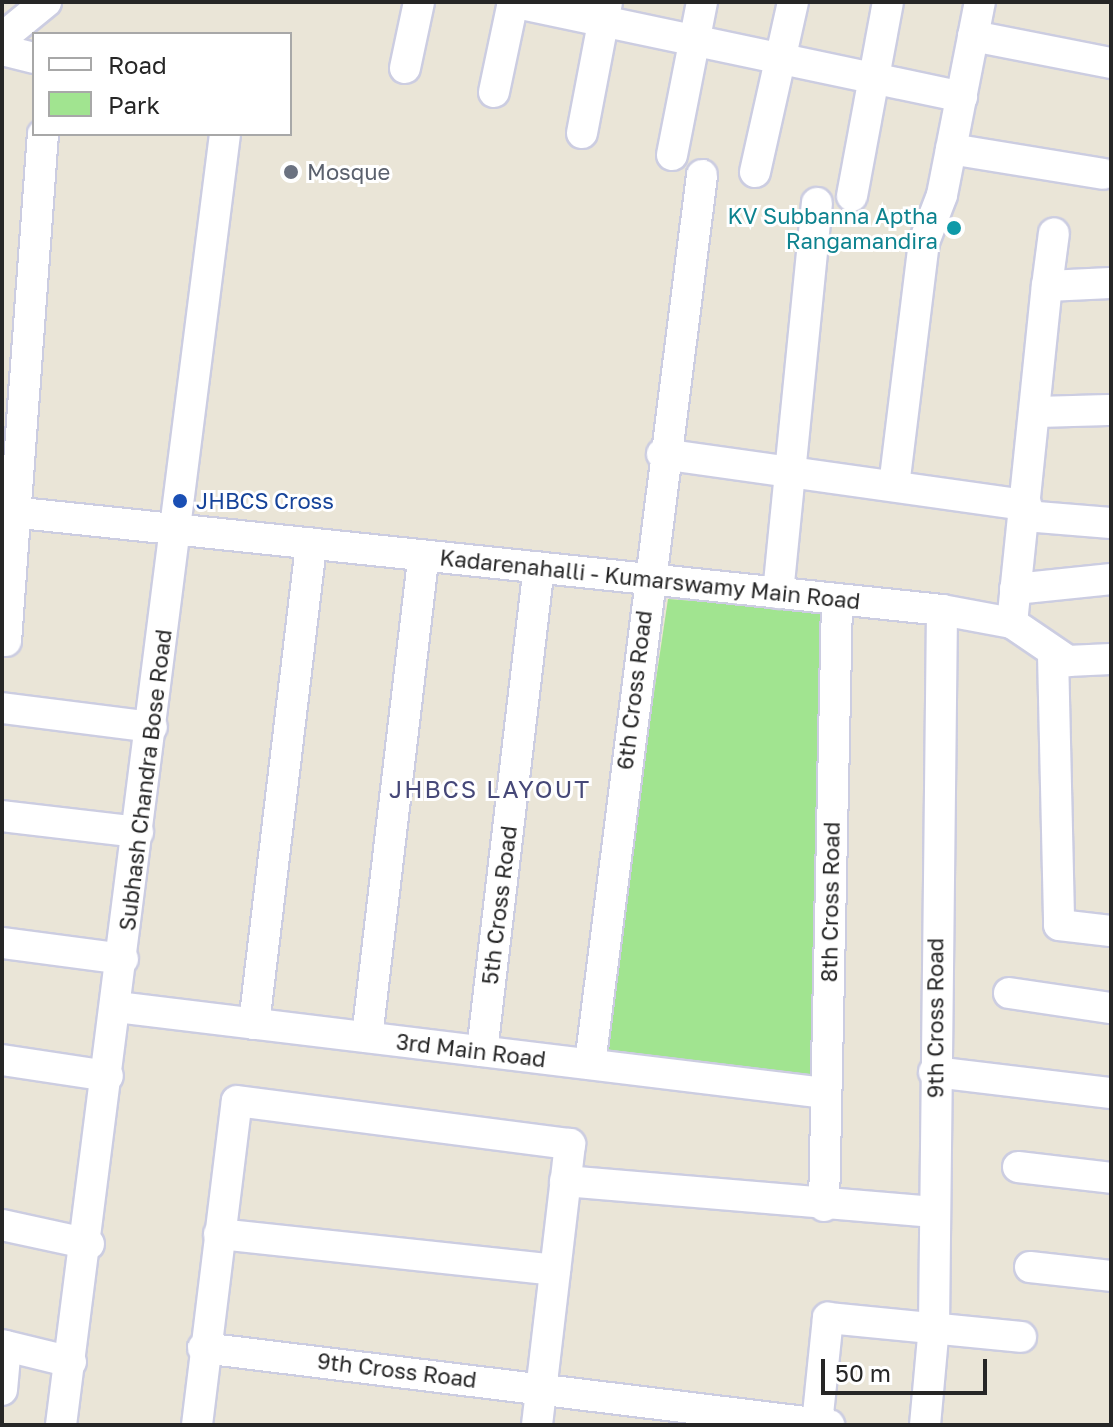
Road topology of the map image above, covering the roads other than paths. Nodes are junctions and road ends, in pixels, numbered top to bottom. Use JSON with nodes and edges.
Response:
{"nodes":[{"id":1,"x":46,"y":2,"type":"edge"},
{"id":2,"x":419,"y":2,"type":"edge"},
{"id":3,"x":512,"y":2,"type":"edge"},
{"id":4,"x":702,"y":2,"type":"edge"},
{"id":5,"x":793,"y":2,"type":"edge"},
{"id":6,"x":888,"y":2,"type":"edge"},
{"id":7,"x":980,"y":2,"type":"edge"},
{"id":8,"x":606,"y":11,"type":"edge"},
{"id":9,"x":973,"y":36,"type":"junction"},
{"id":10,"x":695,"y":37,"type":"junction"},
{"id":11,"x":2,"y":38,"type":"edge"},
{"id":12,"x":2,"y":50,"type":"edge"},
{"id":13,"x":781,"y":53,"type":"junction"},
{"id":14,"x":32,"y":58,"type":"edge"},
{"id":15,"x":1111,"y":63,"type":"edge"},
{"id":16,"x":405,"y":68,"type":"dead end"},
{"id":17,"x":875,"y":75,"type":"junction"},
{"id":18,"x":494,"y":92,"type":"dead end"},
{"id":19,"x":962,"y":97,"type":"junction"},
{"id":20,"x":582,"y":133,"type":"dead end"},
{"id":21,"x":43,"y":136,"type":"edge"},
{"id":22,"x":225,"y":136,"type":"edge"},
{"id":23,"x":951,"y":149,"type":"junction"},
{"id":24,"x":672,"y":155,"type":"dead end"},
{"id":25,"x":755,"y":172,"type":"dead end"},
{"id":26,"x":1103,"y":174,"type":"dead end"},
{"id":27,"x":702,"y":175,"type":"dead end"},
{"id":28,"x":852,"y":196,"type":"dead end"},
{"id":29,"x":817,"y":203,"type":"dead end"},
{"id":30,"x":1054,"y":233,"type":"dead end"},
{"id":31,"x":1111,"y":283,"type":"edge"},
{"id":32,"x":1047,"y":286,"type":"junction"},
{"id":33,"x":1111,"y":410,"type":"edge"},
{"id":34,"x":1035,"y":412,"type":"junction"},
{"id":35,"x":662,"y":454,"type":"junction"},
{"id":36,"x":788,"y":472,"type":"junction"},
{"id":37,"x":894,"y":486,"type":"junction"},
{"id":38,"x":1025,"y":510,"type":"junction"},
{"id":39,"x":9,"y":512,"type":"edge"},
{"id":40,"x":1111,"y":523,"type":"edge"},
{"id":41,"x":177,"y":528,"type":"junction"},
{"id":42,"x":311,"y":543,"type":"junction"},
{"id":43,"x":424,"y":555,"type":"junction"},
{"id":44,"x":539,"y":567,"type":"junction"},
{"id":45,"x":648,"y":579,"type":"junction"},
{"id":46,"x":1111,"y":579,"type":"edge"},
{"id":47,"x":1015,"y":589,"type":"junction"},
{"id":48,"x":778,"y":593,"type":"junction"},
{"id":49,"x":837,"y":599,"type":"junction"},
{"id":50,"x":942,"y":610,"type":"junction"},
{"id":51,"x":1012,"y":623,"type":"junction"},
{"id":52,"x":6,"y":641,"type":"dead end"},
{"id":53,"x":1053,"y":654,"type":"junction"},
{"id":54,"x":1111,"y":659,"type":"edge"},
{"id":55,"x":2,"y":708,"type":"edge"},
{"id":56,"x":152,"y":727,"type":"junction"},
{"id":57,"x":2,"y":816,"type":"edge"},
{"id":58,"x":138,"y":832,"type":"junction"},
{"id":59,"x":1111,"y":931,"type":"edge"},
{"id":60,"x":2,"y":943,"type":"edge"},
{"id":61,"x":123,"y":959,"type":"junction"},
{"id":62,"x":1009,"y":993,"type":"dead end"},
{"id":63,"x":117,"y":1007,"type":"junction"},
{"id":64,"x":1111,"y":1008,"type":"edge"},
{"id":65,"x":254,"y":1024,"type":"junction"},
{"id":66,"x":367,"y":1037,"type":"junction"},
{"id":67,"x":482,"y":1051,"type":"junction"},
{"id":68,"x":2,"y":1060,"type":"edge"},
{"id":69,"x":590,"y":1064,"type":"junction"},
{"id":70,"x":934,"y":1072,"type":"junction"},
{"id":71,"x":108,"y":1076,"type":"junction"},
{"id":72,"x":826,"y":1093,"type":"junction"},
{"id":73,"x":1111,"y":1093,"type":"edge"},
{"id":74,"x":1018,"y":1167,"type":"dead end"},
{"id":75,"x":1111,"y":1178,"type":"edge"},
{"id":76,"x":565,"y":1181,"type":"junction"},
{"id":77,"x":824,"y":1206,"type":"junction"},
{"id":78,"x":934,"y":1212,"type":"junction"},
{"id":79,"x":2,"y":1225,"type":"edge"},
{"id":80,"x":219,"y":1234,"type":"junction"},
{"id":81,"x":89,"y":1244,"type":"junction"},
{"id":82,"x":1030,"y":1267,"type":"dead end"},
{"id":83,"x":555,"y":1270,"type":"junction"},
{"id":84,"x":1111,"y":1276,"type":"edge"},
{"id":85,"x":934,"y":1327,"type":"junction"},
{"id":86,"x":1021,"y":1337,"type":"dead end"},
{"id":87,"x":4,"y":1346,"type":"edge"},
{"id":88,"x":203,"y":1348,"type":"junction"},
{"id":89,"x":71,"y":1362,"type":"junction"},
{"id":90,"x":542,"y":1388,"type":"junction"},
{"id":91,"x":2,"y":1390,"type":"edge"},
{"id":92,"x":823,"y":1424,"type":"edge"},
{"id":93,"x":61,"y":1425,"type":"edge"},
{"id":94,"x":197,"y":1425,"type":"edge"},
{"id":95,"x":537,"y":1425,"type":"edge"},
{"id":96,"x":925,"y":1425,"type":"edge"}],
"edges":[{"from":1,"to":11,"type":"street"},
{"from":2,"to":16,"type":"street"},
{"from":3,"to":8,"type":"street"},
{"from":3,"to":18,"type":"street"},
{"from":4,"to":10,"type":"street"},
{"from":5,"to":13,"type":"street"},
{"from":6,"to":17,"type":"street"},
{"from":7,"to":9,"type":"street"},
{"from":8,"to":10,"type":"street"},
{"from":8,"to":20,"type":"street"},
{"from":9,"to":15,"type":"street"},
{"from":9,"to":19,"type":"street"},
{"from":10,"to":13,"type":"street"},
{"from":10,"to":24,"type":"street"},
{"from":12,"to":14,"type":"street"},
{"from":13,"to":17,"type":"street"},
{"from":13,"to":25,"type":"street"},
{"from":17,"to":19,"type":"street"},
{"from":17,"to":28,"type":"street"},
{"from":19,"to":23,"type":"street"},
{"from":21,"to":39,"type":"street"},
{"from":22,"to":41,"type":"street","name":"Subhash Chandra Bose Road"},
{"from":23,"to":26,"type":"street"},
{"from":23,"to":37,"type":"street"},
{"from":27,"to":35,"type":"street","name":"6th Cross Road"},
{"from":29,"to":36,"type":"street"},
{"from":30,"to":32,"type":"street"},
{"from":31,"to":32,"type":"street"},
{"from":32,"to":34,"type":"street"},
{"from":33,"to":34,"type":"street"},
{"from":34,"to":38,"type":"street"},
{"from":35,"to":36,"type":"street"},
{"from":35,"to":45,"type":"street","name":"6th Cross Road"},
{"from":36,"to":37,"type":"street"},
{"from":36,"to":48,"type":"street"},
{"from":37,"to":38,"type":"street"},
{"from":38,"to":40,"type":"street"},
{"from":38,"to":47,"type":"street"},
{"from":39,"to":41,"type":"street","name":"Kadarenahalli - Kumarswamy Main Road"},
{"from":39,"to":52,"type":"street"},
{"from":41,"to":42,"type":"street","name":"Kadarenahalli - Kumarswamy Main Road"},
{"from":41,"to":56,"type":"street","name":"Subhash Chandra Bose Road"},
{"from":42,"to":43,"type":"street","name":"Kadarenahalli - Kumarswamy Main Road"},
{"from":42,"to":65,"type":"street"},
{"from":43,"to":44,"type":"street","name":"Kadarenahalli - Kumarswamy Main Road"},
{"from":43,"to":66,"type":"street"},
{"from":44,"to":45,"type":"street","name":"Kadarenahalli - Kumarswamy Main Road"},
{"from":44,"to":67,"type":"street","name":"5th Cross Road"},
{"from":45,"to":48,"type":"street","name":"Kadarenahalli - Kumarswamy Main Road"},
{"from":45,"to":69,"type":"street","name":"6th Cross Road"},
{"from":46,"to":47,"type":"street"},
{"from":47,"to":51,"type":"street"},
{"from":48,"to":49,"type":"street","name":"Kadarenahalli - Kumarswamy Main Road"},
{"from":49,"to":50,"type":"street","name":"Kadarenahalli - Kumarswamy Main Road"},
{"from":49,"to":72,"type":"street","name":"8th Cross Road"},
{"from":50,"to":51,"type":"street","name":"Kadarenahalli - Kumarswamy Main Road"},
{"from":50,"to":70,"type":"street","name":"9th Cross Road"},
{"from":51,"to":53,"type":"street","name":"Kadarenahalli - Kumarswamy Main Road"},
{"from":53,"to":54,"type":"street","name":"Kadarenahalli - Kumarswamy Main Road"},
{"from":53,"to":59,"type":"street"},
{"from":55,"to":56,"type":"street"},
{"from":56,"to":58,"type":"street","name":"Subhash Chandra Bose Road"},
{"from":57,"to":58,"type":"street"},
{"from":58,"to":61,"type":"street","name":"Subhash Chandra Bose Road"},
{"from":60,"to":61,"type":"street"},
{"from":61,"to":63,"type":"street","name":"Subhash Chandra Bose Road"},
{"from":62,"to":64,"type":"street"},
{"from":63,"to":65,"type":"street","name":"3rd Main Road"},
{"from":63,"to":71,"type":"street","name":"Subhash Chandra Bose Road"},
{"from":65,"to":66,"type":"street","name":"3rd Main Road"},
{"from":66,"to":67,"type":"street","name":"3rd Main Road"},
{"from":67,"to":69,"type":"street","name":"3rd Main Road"},
{"from":68,"to":71,"type":"street"},
{"from":69,"to":72,"type":"street","name":"3rd Main Road"},
{"from":70,"to":73,"type":"street"},
{"from":70,"to":78,"type":"street","name":"9th Cross Road"},
{"from":71,"to":81,"type":"street","name":"Subhash Chandra Bose Road"},
{"from":72,"to":77,"type":"street","name":"8th Cross Road"},
{"from":74,"to":75,"type":"street"},
{"from":76,"to":77,"type":"street"},
{"from":76,"to":80,"type":"street"},
{"from":76,"to":83,"type":"street"},
{"from":77,"to":78,"type":"street"},
{"from":78,"to":85,"type":"street","name":"9th Cross Road"},
{"from":79,"to":81,"type":"street"},
{"from":80,"to":83,"type":"street"},
{"from":80,"to":88,"type":"street"},
{"from":81,"to":89,"type":"street","name":"Subhash Chandra Bose Road"},
{"from":82,"to":84,"type":"street"},
{"from":83,"to":90,"type":"street"},
{"from":85,"to":86,"type":"street"},
{"from":85,"to":92,"type":"street"},
{"from":85,"to":96,"type":"street","name":"9th Cross Road"},
{"from":87,"to":89,"type":"street"},
{"from":87,"to":91,"type":"street"},
{"from":88,"to":90,"type":"street","name":"9th Cross Road"},
{"from":88,"to":94,"type":"street"},
{"from":89,"to":93,"type":"street","name":"Subhash Chandra Bose Road"},
{"from":90,"to":92,"type":"street","name":"9th Cross Road"},
{"from":90,"to":95,"type":"street"}]}
